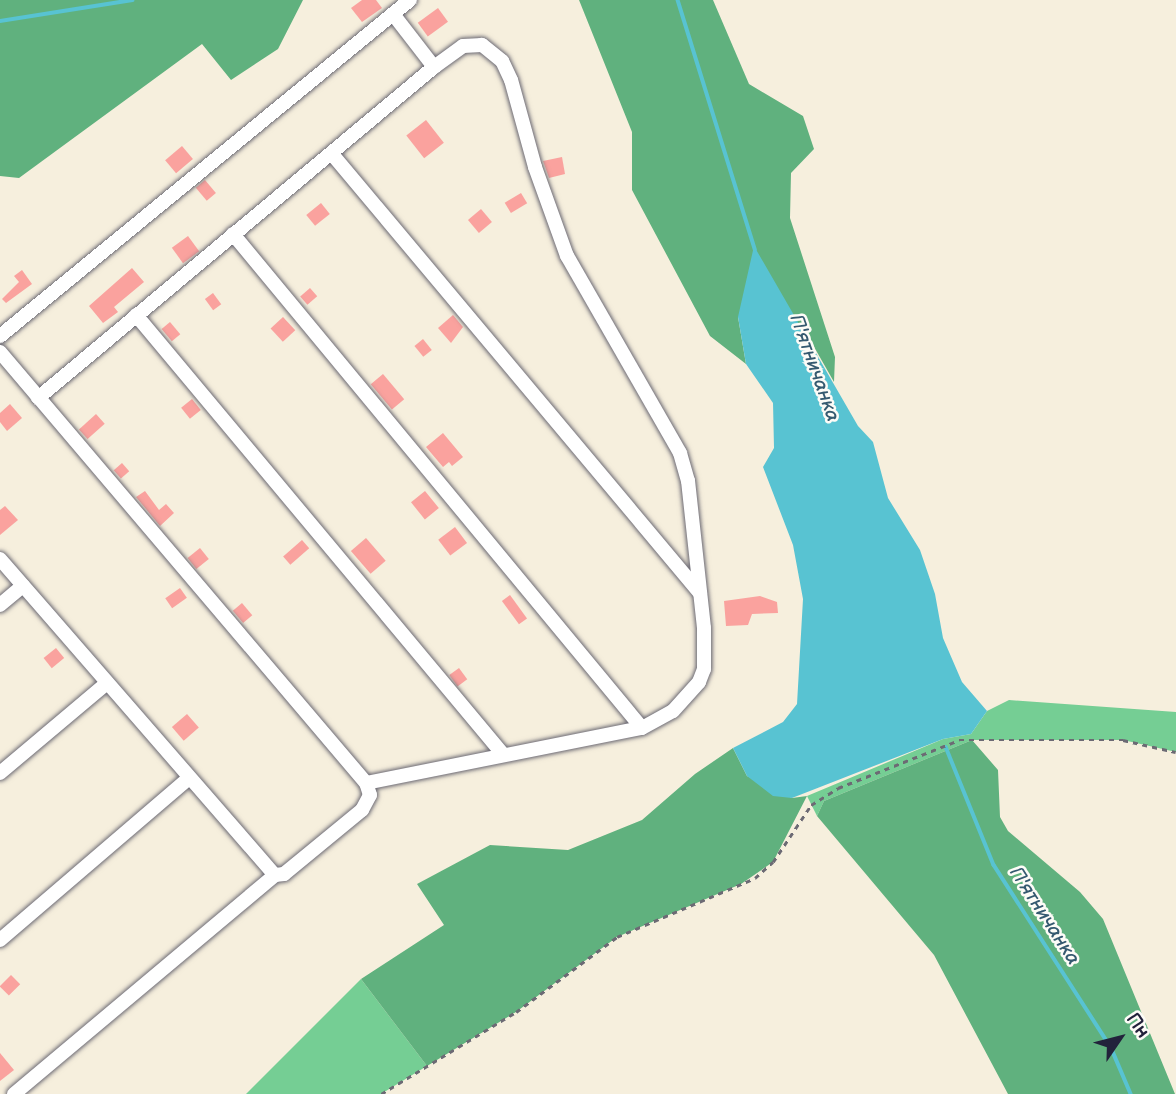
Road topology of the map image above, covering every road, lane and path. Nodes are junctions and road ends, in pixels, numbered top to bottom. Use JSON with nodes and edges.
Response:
{"nodes":[{"id":1,"x":411,"y":0,"type":"edge"},
{"id":2,"x":393,"y":14,"type":"junction"},
{"id":3,"x":434,"y":67,"type":"junction"},
{"id":4,"x":332,"y":154,"type":"junction"},
{"id":5,"x":233,"y":234,"type":"junction"},
{"id":6,"x":136,"y":315,"type":"junction"},
{"id":7,"x":0,"y":336,"type":"edge"},
{"id":8,"x":0,"y":352,"type":"edge"},
{"id":9,"x":38,"y":398,"type":"junction"},
{"id":10,"x":0,"y":559,"type":"edge"},
{"id":11,"x":23,"y":586,"type":"junction"},
{"id":12,"x":700,"y":593,"type":"junction"},
{"id":13,"x":0,"y":606,"type":"edge"},
{"id":14,"x":107,"y":683,"type":"junction"},
{"id":15,"x":642,"y":728,"type":"junction"},
{"id":16,"x":1176,"y":752,"type":"edge"},
{"id":17,"x":502,"y":753,"type":"junction"},
{"id":18,"x":0,"y":773,"type":"edge"},
{"id":19,"x":188,"y":779,"type":"junction"},
{"id":20,"x":366,"y":783,"type":"junction"},
{"id":21,"x":275,"y":875,"type":"junction"},
{"id":22,"x":0,"y":940,"type":"edge"},
{"id":23,"x":14,"y":1094,"type":"edge"},
{"id":24,"x":381,"y":1094,"type":"edge"}],
"edges":[{"from":1,"to":2,"type":"street"},
{"from":2,"to":3,"type":"street"},
{"from":2,"to":7,"type":"street"},
{"from":3,"to":4,"type":"street"},
{"from":3,"to":12,"type":"street"},
{"from":4,"to":5,"type":"street"},
{"from":4,"to":12,"type":"street"},
{"from":5,"to":6,"type":"street"},
{"from":5,"to":15,"type":"street"},
{"from":6,"to":9,"type":"street"},
{"from":6,"to":17,"type":"street"},
{"from":8,"to":9,"type":"street"},
{"from":9,"to":20,"type":"street"},
{"from":10,"to":11,"type":"street"},
{"from":11,"to":13,"type":"street"},
{"from":11,"to":14,"type":"street"},
{"from":12,"to":15,"type":"street"},
{"from":14,"to":18,"type":"street"},
{"from":14,"to":19,"type":"street"},
{"from":15,"to":17,"type":"street"},
{"from":16,"to":24,"type":"path"},
{"from":17,"to":20,"type":"street"},
{"from":19,"to":21,"type":"street"},
{"from":19,"to":22,"type":"street"},
{"from":20,"to":21,"type":"street"},
{"from":21,"to":23,"type":"street"}]}
